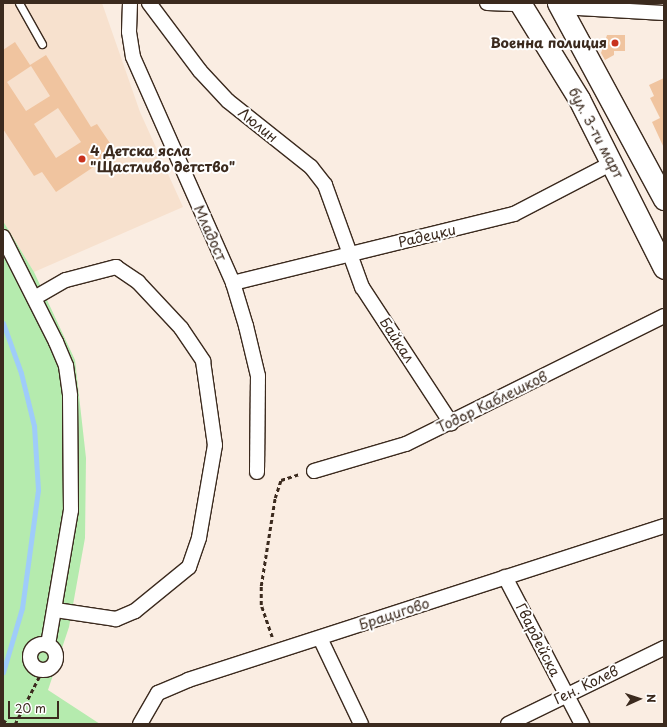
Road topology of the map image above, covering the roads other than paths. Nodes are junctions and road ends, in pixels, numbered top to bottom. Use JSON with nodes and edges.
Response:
{"nodes":[{"id":1,"x":19,"y":3,"type":"edge"},
{"id":2,"x":130,"y":3,"type":"edge"},
{"id":3,"x":149,"y":3,"type":"edge"},
{"id":4,"x":487,"y":3,"type":"edge"},
{"id":5,"x":521,"y":3,"type":"edge"},
{"id":6,"x":559,"y":5,"type":"edge"},
{"id":7,"x":649,"y":8,"type":"edge"},
{"id":8,"x":664,"y":13,"type":"edge"},
{"id":9,"x":42,"y":44,"type":"dead end"},
{"id":10,"x":612,"y":163,"type":"junction"},
{"id":11,"x":664,"y":199,"type":"edge"},
{"id":12,"x":3,"y":238,"type":"edge"},
{"id":13,"x":349,"y":254,"type":"junction"},
{"id":14,"x":664,"y":268,"type":"edge"},
{"id":15,"x":233,"y":283,"type":"junction"},
{"id":16,"x":36,"y":297,"type":"junction"},
{"id":17,"x":664,"y":316,"type":"edge"},
{"id":18,"x":451,"y":423,"type":"junction"},
{"id":19,"x":314,"y":471,"type":"road end"},
{"id":20,"x":257,"y":472,"type":"dead end"},
{"id":21,"x":664,"y":526,"type":"edge"},
{"id":22,"x":505,"y":577,"type":"junction"},
{"id":23,"x":56,"y":610,"type":"junction"},
{"id":24,"x":320,"y":638,"type":"junction"},
{"id":25,"x":48,"y":644,"type":"junction"},
{"id":26,"x":664,"y":648,"type":"edge"},
{"id":27,"x":565,"y":694,"type":"junction"},
{"id":28,"x":140,"y":724,"type":"edge"},
{"id":29,"x":361,"y":724,"type":"edge"},
{"id":30,"x":508,"y":724,"type":"edge"},
{"id":31,"x":582,"y":724,"type":"edge"}],
"edges":[{"from":1,"to":9,"type":"lane"},
{"from":2,"to":15,"type":"street","name":"Младост"},
{"from":3,"to":13,"type":"street","name":"Люлин"},
{"from":4,"to":5,"type":"street"},
{"from":5,"to":10,"type":"main road","name":"бул. 3-ти март"},
{"from":6,"to":7,"type":"street"},
{"from":6,"to":11,"type":"main road","name":"бул. 3-ти март"},
{"from":7,"to":8,"type":"street"},
{"from":10,"to":13,"type":"street","name":"Радецки"},
{"from":10,"to":14,"type":"main road","name":"бул. 3-ти март"},
{"from":12,"to":16,"type":"street"},
{"from":13,"to":15,"type":"street","name":"Радецки"},
{"from":13,"to":18,"type":"street","name":"Байкал"},
{"from":15,"to":20,"type":"street","name":"Младост"},
{"from":16,"to":23,"type":"street"},
{"from":16,"to":23,"type":"street"},
{"from":17,"to":18,"type":"street","name":"Тодор Каблешков"},
{"from":18,"to":19,"type":"street","name":"Тодор Каблешков"},
{"from":21,"to":22,"type":"street","name":"Брацигово"},
{"from":22,"to":24,"type":"street","name":"Брацигово"},
{"from":22,"to":27,"type":"street","name":"Гвардейска"},
{"from":23,"to":25,"type":"street"},
{"from":24,"to":28,"type":"street","name":"Брацигово"},
{"from":24,"to":29,"type":"street"},
{"from":25,"to":25,"type":"street"},
{"from":26,"to":27,"type":"street","name":"Ген. Колев"},
{"from":27,"to":30,"type":"street","name":"Ген. Колев"},
{"from":27,"to":31,"type":"street","name":"Гвардейска"}]}
